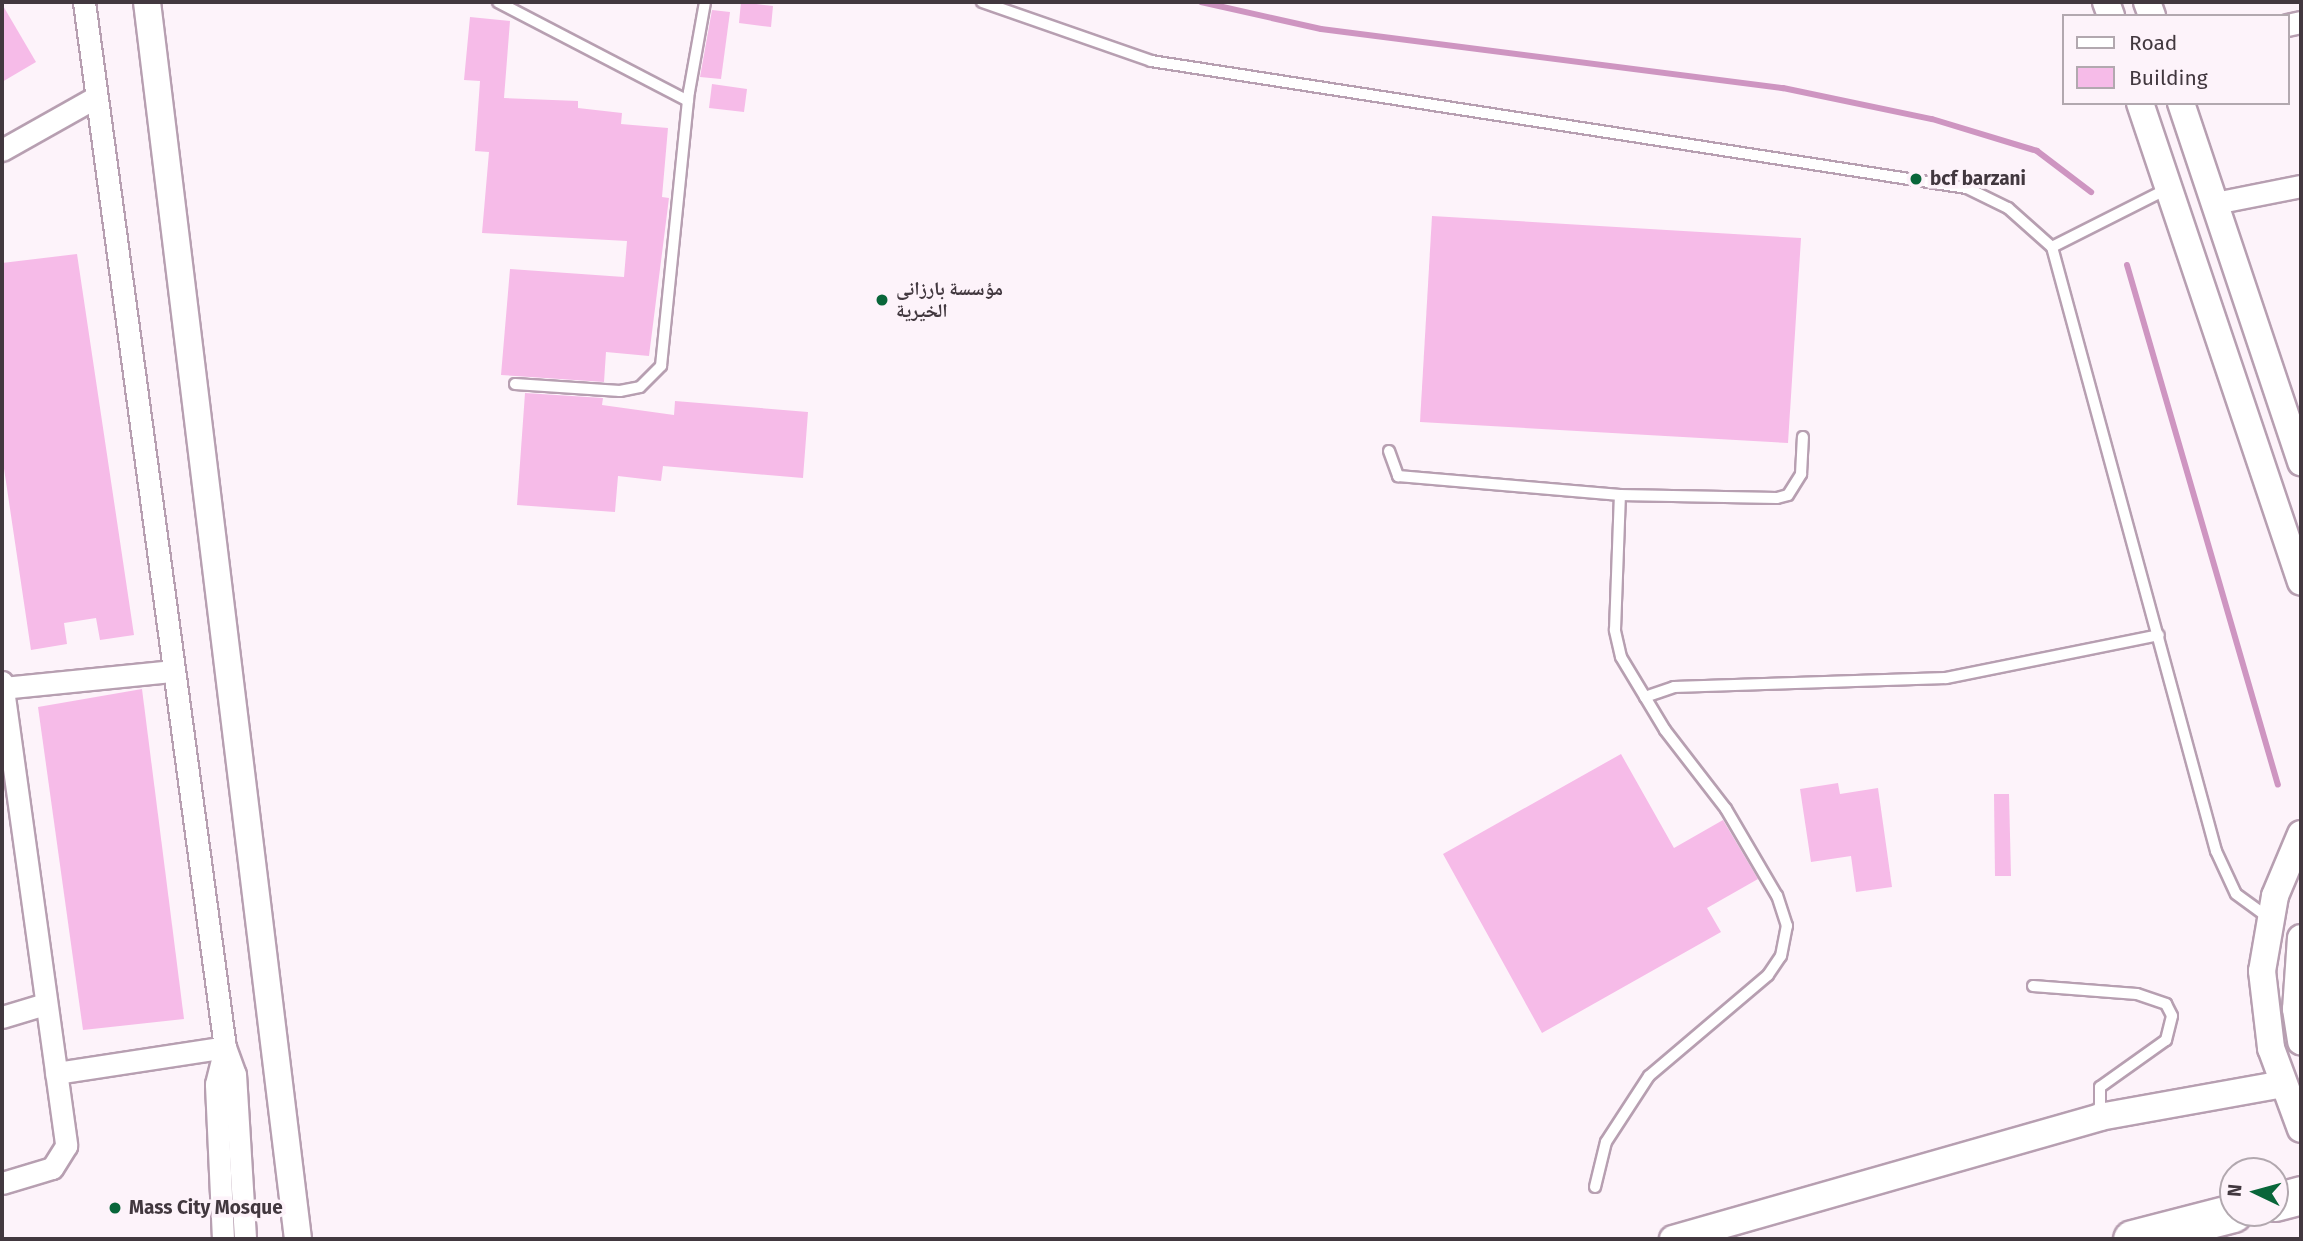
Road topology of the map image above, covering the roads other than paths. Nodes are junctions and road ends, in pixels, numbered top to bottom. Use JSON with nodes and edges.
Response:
{"nodes":[{"id":1,"x":84,"y":2,"type":"edge"},
{"id":2,"x":147,"y":2,"type":"edge"},
{"id":3,"x":498,"y":2,"type":"edge"},
{"id":4,"x":705,"y":2,"type":"edge"},
{"id":5,"x":982,"y":2,"type":"edge"},
{"id":6,"x":96,"y":97,"type":"junction"},
{"id":7,"x":688,"y":101,"type":"junction"},
{"id":8,"x":2141,"y":105,"type":"edge"},
{"id":9,"x":2182,"y":105,"type":"edge"},
{"id":10,"x":2,"y":150,"type":"edge"},
{"id":11,"x":2301,"y":186,"type":"edge"},
{"id":12,"x":2169,"y":188,"type":"junction"},
{"id":13,"x":2215,"y":203,"type":"junction"},
{"id":14,"x":2052,"y":247,"type":"junction"},
{"id":15,"x":515,"y":384,"type":"dead end"},
{"id":16,"x":1803,"y":437,"type":"dead end"},
{"id":17,"x":1389,"y":451,"type":"dead end"},
{"id":18,"x":2301,"y":462,"type":"edge"},
{"id":19,"x":1620,"y":495,"type":"junction"},
{"id":20,"x":2301,"y":582,"type":"edge"},
{"id":21,"x":2159,"y":635,"type":"junction"},
{"id":22,"x":173,"y":671,"type":"junction"},
{"id":23,"x":2,"y":687,"type":"edge"},
{"id":24,"x":1645,"y":696,"type":"junction"},
{"id":25,"x":2301,"y":834,"type":"edge"},
{"id":26,"x":2269,"y":918,"type":"junction"},
{"id":27,"x":2301,"y":938,"type":"edge"},
{"id":28,"x":2032,"y":986,"type":"dead end"},
{"id":29,"x":45,"y":1004,"type":"junction"},
{"id":30,"x":2,"y":1017,"type":"edge"},
{"id":31,"x":2301,"y":1042,"type":"edge"},
{"id":32,"x":225,"y":1047,"type":"junction"},
{"id":33,"x":56,"y":1073,"type":"junction"},
{"id":34,"x":2283,"y":1084,"type":"junction"},
{"id":35,"x":2100,"y":1117,"type":"junction"},
{"id":36,"x":2301,"y":1129,"type":"edge"},
{"id":37,"x":2,"y":1183,"type":"edge"},
{"id":38,"x":1595,"y":1186,"type":"dead end"},
{"id":39,"x":2219,"y":1217,"type":"edge"},
{"id":40,"x":223,"y":1239,"type":"edge"},
{"id":41,"x":245,"y":1239,"type":"edge"},
{"id":42,"x":298,"y":1239,"type":"edge"},
{"id":43,"x":1673,"y":1239,"type":"edge"},
{"id":44,"x":2132,"y":1239,"type":"edge"}],
"edges":[{"from":1,"to":6,"type":"street"},
{"from":2,"to":42,"type":"street"},
{"from":3,"to":7,"type":"lane"},
{"from":4,"to":7,"type":"lane"},
{"from":5,"to":14,"type":"lane"},
{"from":6,"to":10,"type":"street"},
{"from":6,"to":22,"type":"street"},
{"from":7,"to":15,"type":"lane"},
{"from":8,"to":12,"type":"street"},
{"from":9,"to":13,"type":"street"},
{"from":11,"to":13,"type":"street"},
{"from":12,"to":14,"type":"lane"},
{"from":12,"to":20,"type":"street"},
{"from":13,"to":18,"type":"street"},
{"from":14,"to":21,"type":"lane"},
{"from":16,"to":19,"type":"lane"},
{"from":17,"to":19,"type":"lane"},
{"from":19,"to":24,"type":"lane"},
{"from":21,"to":24,"type":"lane"},
{"from":21,"to":26,"type":"lane"},
{"from":22,"to":23,"type":"street"},
{"from":22,"to":32,"type":"street"},
{"from":23,"to":29,"type":"street"},
{"from":24,"to":38,"type":"lane"},
{"from":25,"to":26,"type":"street"},
{"from":26,"to":34,"type":"street"},
{"from":27,"to":31,"type":"street"},
{"from":28,"to":35,"type":"lane"},
{"from":29,"to":30,"type":"street"},
{"from":29,"to":33,"type":"street"},
{"from":32,"to":33,"type":"street"},
{"from":32,"to":40,"type":"street"},
{"from":32,"to":41,"type":"street"},
{"from":33,"to":37,"type":"street"},
{"from":34,"to":35,"type":"street"},
{"from":34,"to":36,"type":"street"},
{"from":35,"to":43,"type":"street"},
{"from":39,"to":44,"type":"highway"}]}
